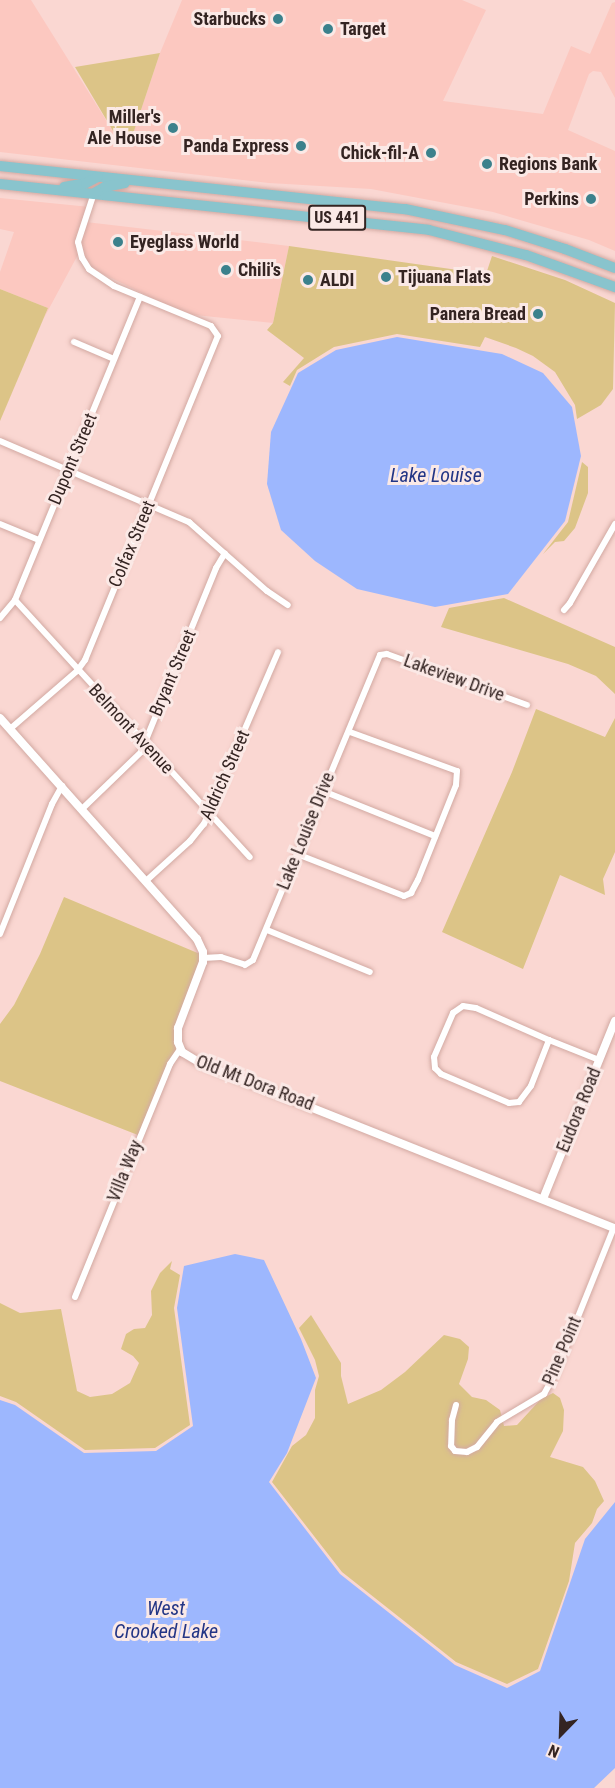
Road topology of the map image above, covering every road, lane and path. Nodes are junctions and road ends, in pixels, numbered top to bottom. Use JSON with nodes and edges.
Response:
{"nodes":[{"id":1,"x":0,"y":166,"type":"edge"},
{"id":2,"x":99,"y":176,"type":"junction"},
{"id":3,"x":141,"y":181,"type":"junction"},
{"id":4,"x":0,"y":184,"type":"edge"},
{"id":5,"x":52,"y":189,"type":"junction"},
{"id":6,"x":94,"y":194,"type":"junction"},
{"id":7,"x":505,"y":230,"type":"junction"},
{"id":8,"x":498,"y":246,"type":"junction"},
{"id":9,"x":615,"y":268,"type":"edge"},
{"id":10,"x":615,"y":287,"type":"edge"},
{"id":11,"x":140,"y":297,"type":"junction"},
{"id":12,"x":74,"y":342,"type":"dead end"},
{"id":13,"x":114,"y":359,"type":"junction"},
{"id":14,"x":0,"y":441,"type":"edge"},
{"id":15,"x":68,"y":470,"type":"junction"},
{"id":16,"x":148,"y":504,"type":"junction"},
{"id":17,"x":0,"y":524,"type":"edge"},
{"id":18,"x":615,"y":524,"type":"edge"},
{"id":19,"x":39,"y":540,"type":"junction"},
{"id":20,"x":225,"y":553,"type":"junction"},
{"id":21,"x":15,"y":600,"type":"junction"},
{"id":22,"x":288,"y":605,"type":"dead end"},
{"id":23,"x":564,"y":610,"type":"dead end"},
{"id":24,"x":0,"y":618,"type":"edge"},
{"id":25,"x":278,"y":652,"type":"dead end"},
{"id":26,"x":380,"y":655,"type":"joint"},
{"id":27,"x":77,"y":670,"type":"junction"},
{"id":28,"x":527,"y":705,"type":"dead end"},
{"id":29,"x":0,"y":718,"type":"edge"},
{"id":30,"x":10,"y":729,"type":"junction"},
{"id":31,"x":350,"y":732,"type":"junction"},
{"id":32,"x":144,"y":742,"type":"junction"},
{"id":33,"x":62,"y":786,"type":"junction"},
{"id":34,"x":323,"y":791,"type":"junction"},
{"id":35,"x":82,"y":808,"type":"junction"},
{"id":36,"x":209,"y":815,"type":"junction"},
{"id":37,"x":435,"y":836,"type":"junction"},
{"id":38,"x":297,"y":854,"type":"junction"},
{"id":39,"x":250,"y":857,"type":"dead end"},
{"id":40,"x":147,"y":880,"type":"junction"},
{"id":41,"x":267,"y":930,"type":"junction"},
{"id":42,"x":0,"y":934,"type":"edge"},
{"id":43,"x":203,"y":958,"type":"junction"},
{"id":44,"x":370,"y":972,"type":"dead end"},
{"id":45,"x":615,"y":1021,"type":"edge"},
{"id":46,"x":549,"y":1040,"type":"junction"},
{"id":47,"x":180,"y":1049,"type":"junction"},
{"id":48,"x":599,"y":1060,"type":"junction"},
{"id":49,"x":543,"y":1199,"type":"junction"},
{"id":50,"x":614,"y":1227,"type":"edge"},
{"id":51,"x":75,"y":1297,"type":"dead end"},
{"id":52,"x":456,"y":1405,"type":"dead end"}],
"edges":[{"from":1,"to":2,"type":"main road","number":"US 441"},
{"from":2,"to":3,"type":"main road","number":"US 441"},
{"from":2,"to":5,"type":"main road"},
{"from":3,"to":6,"type":"main road"},
{"from":3,"to":7,"type":"main road","number":"US 441"},
{"from":4,"to":5,"type":"main road","number":"US 441"},
{"from":5,"to":6,"type":"main road","number":"US 441"},
{"from":6,"to":8,"type":"main road","number":"US 441"},
{"from":6,"to":11,"type":"street"},
{"from":7,"to":8,"type":"main road"},
{"from":7,"to":9,"type":"main road","number":"US 441"},
{"from":8,"to":10,"type":"main road","number":"US 441"},
{"from":11,"to":13,"type":"street","name":"Dupont Street"},
{"from":11,"to":16,"type":"street","name":"Colfax Street"},
{"from":12,"to":13,"type":"street"},
{"from":13,"to":15,"type":"street","name":"Dupont Street"},
{"from":14,"to":15,"type":"street"},
{"from":15,"to":16,"type":"street"},
{"from":15,"to":19,"type":"street","name":"Dupont Street"},
{"from":16,"to":20,"type":"street"},
{"from":16,"to":27,"type":"street","name":"Colfax Street"},
{"from":17,"to":19,"type":"street"},
{"from":18,"to":23,"type":"street"},
{"from":19,"to":21,"type":"street","name":"Dupont Street"},
{"from":20,"to":22,"type":"street"},
{"from":20,"to":32,"type":"street","name":"Bryant Street"},
{"from":21,"to":24,"type":"street","name":"Dupont Street"},
{"from":21,"to":27,"type":"street","name":"Belmont Avenue"},
{"from":25,"to":36,"type":"street","name":"Aldrich Street"},
{"from":26,"to":28,"type":"street","name":"Lakeview Drive"},
{"from":26,"to":31,"type":"street","name":"Lake Louise Drive"},
{"from":27,"to":30,"type":"street","name":"Colfax Street"},
{"from":27,"to":32,"type":"street","name":"Belmont Avenue"},
{"from":29,"to":30,"type":"street"},
{"from":30,"to":33,"type":"street"},
{"from":31,"to":34,"type":"street","name":"Lake Louise Drive"},
{"from":31,"to":37,"type":"street"},
{"from":32,"to":35,"type":"street","name":"Bryant Street"},
{"from":32,"to":36,"type":"street","name":"Belmont Avenue"},
{"from":33,"to":35,"type":"street"},
{"from":33,"to":42,"type":"street"},
{"from":34,"to":37,"type":"street"},
{"from":34,"to":38,"type":"street","name":"Lake Louise Drive"},
{"from":35,"to":40,"type":"street"},
{"from":36,"to":39,"type":"street","name":"Belmont Avenue"},
{"from":36,"to":40,"type":"street","name":"Aldrich Street"},
{"from":37,"to":38,"type":"street"},
{"from":38,"to":41,"type":"street","name":"Lake Louise Drive"},
{"from":40,"to":43,"type":"street"},
{"from":41,"to":43,"type":"street","name":"Lake Louise Drive"},
{"from":41,"to":44,"type":"street"},
{"from":43,"to":47,"type":"street","name":"Old Mt Dora Road"},
{"from":45,"to":48,"type":"street","name":"Eudora Road"},
{"from":46,"to":46,"type":"street"},
{"from":46,"to":48,"type":"street"},
{"from":47,"to":49,"type":"street","name":"Old Mt Dora Road"},
{"from":47,"to":51,"type":"street","name":"Villa Way"},
{"from":48,"to":49,"type":"street","name":"Eudora Road"},
{"from":49,"to":50,"type":"street","name":"Old Mt Dora Road"},
{"from":50,"to":52,"type":"street","name":"Pine Point"}]}
